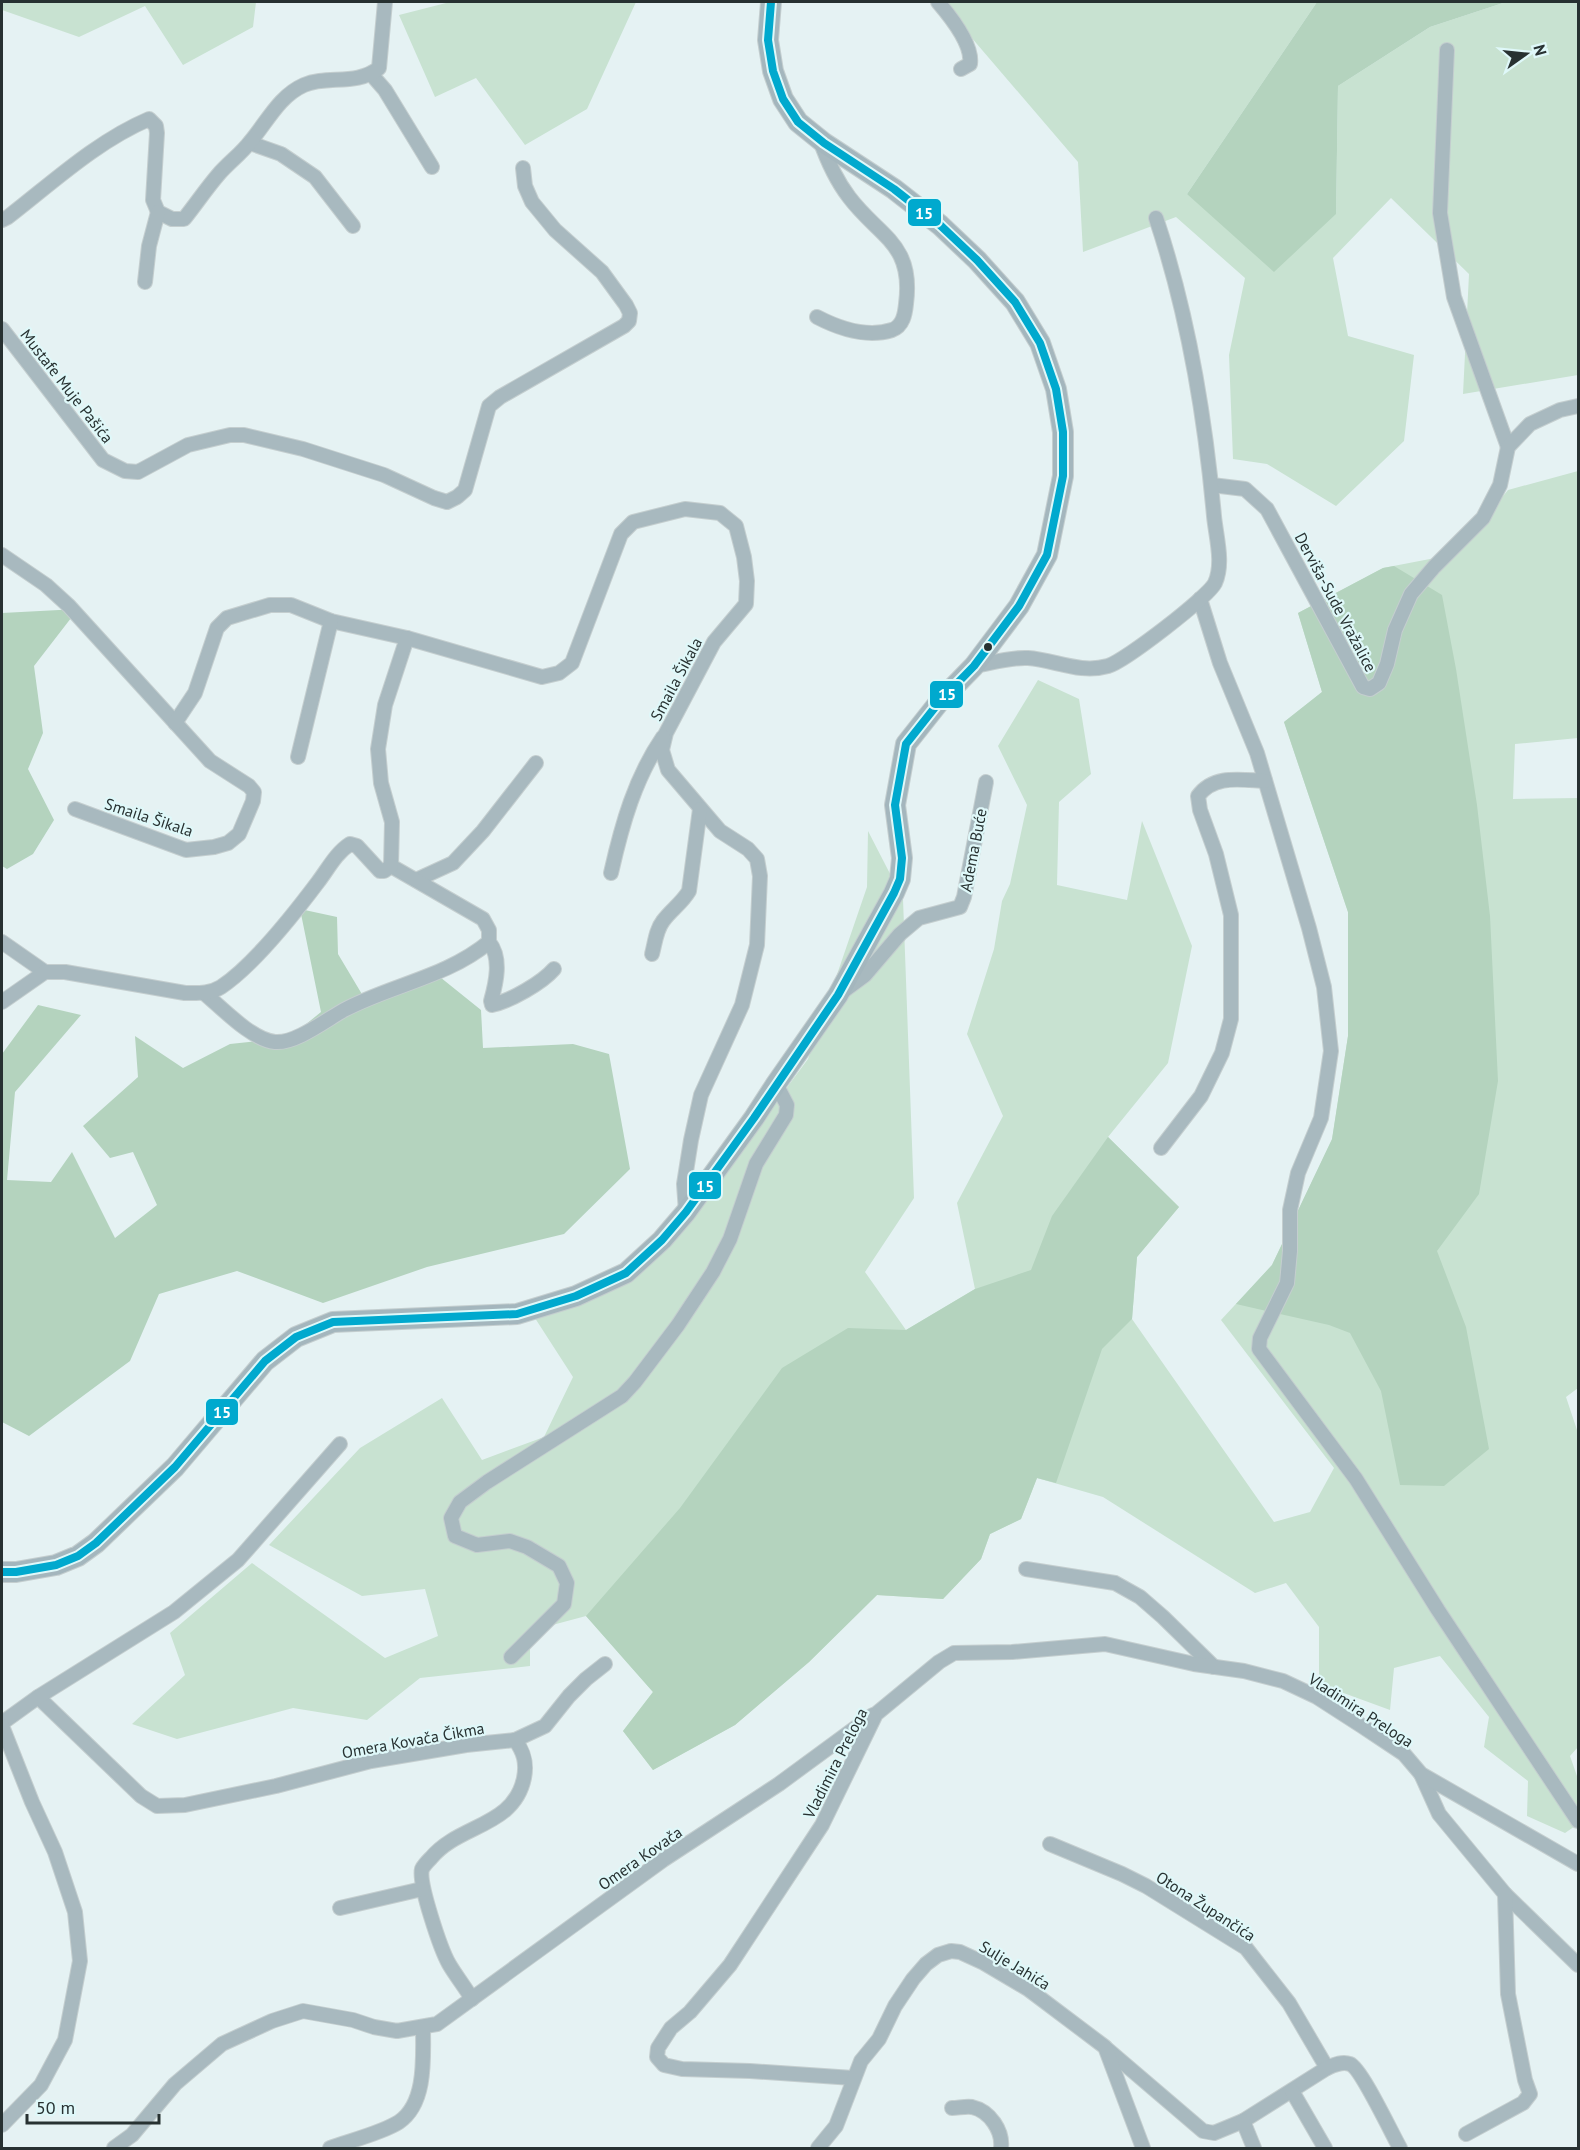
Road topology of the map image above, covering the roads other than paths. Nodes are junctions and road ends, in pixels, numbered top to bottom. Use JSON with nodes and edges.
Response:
{"nodes":[{"id":1,"x":385,"y":2,"type":"edge"},
{"id":2,"x":771,"y":2,"type":"edge"},
{"id":3,"x":938,"y":2,"type":"edge"},
{"id":4,"x":1447,"y":50,"type":"dead end"},
{"id":5,"x":961,"y":69,"type":"dead end"},
{"id":6,"x":371,"y":74,"type":"junction"},
{"id":7,"x":820,"y":140,"type":"junction"},
{"id":8,"x":250,"y":143,"type":"junction"},
{"id":9,"x":432,"y":167,"type":"dead end"},
{"id":10,"x":523,"y":168,"type":"dead end"},
{"id":11,"x":158,"y":212,"type":"junction"},
{"id":12,"x":1156,"y":218,"type":"dead end"},
{"id":13,"x":2,"y":220,"type":"edge"},
{"id":14,"x":353,"y":226,"type":"dead end"},
{"id":15,"x":145,"y":282,"type":"dead end"},
{"id":16,"x":817,"y":317,"type":"dead end"},
{"id":17,"x":2,"y":329,"type":"edge"},
{"id":18,"x":1578,"y":406,"type":"edge"},
{"id":19,"x":1508,"y":447,"type":"junction"},
{"id":20,"x":1212,"y":485,"type":"junction"},
{"id":21,"x":2,"y":555,"type":"edge"},
{"id":22,"x":1200,"y":599,"type":"junction"},
{"id":23,"x":331,"y":621,"type":"junction"},
{"id":24,"x":407,"y":638,"type":"junction"},
{"id":25,"x":974,"y":666,"type":"junction"},
{"id":26,"x":175,"y":723,"type":"junction"},
{"id":27,"x":666,"y":733,"type":"junction"},
{"id":28,"x":298,"y":757,"type":"dead end"},
{"id":29,"x":536,"y":763,"type":"dead end"},
{"id":30,"x":1265,"y":781,"type":"junction"},
{"id":31,"x":986,"y":782,"type":"dead end"},
{"id":32,"x":75,"y":809,"type":"dead end"},
{"id":33,"x":700,"y":809,"type":"junction"},
{"id":34,"x":391,"y":866,"type":"junction"},
{"id":35,"x":611,"y":873,"type":"dead end"},
{"id":36,"x":416,"y":880,"type":"junction"},
{"id":37,"x":2,"y":942,"type":"edge"},
{"id":38,"x":489,"y":942,"type":"junction"},
{"id":39,"x":652,"y":954,"type":"dead end"},
{"id":40,"x":554,"y":969,"type":"dead end"},
{"id":41,"x":45,"y":972,"type":"junction"},
{"id":42,"x":204,"y":993,"type":"junction"},
{"id":43,"x":838,"y":995,"type":"junction"},
{"id":44,"x":2,"y":1002,"type":"edge"},
{"id":45,"x":776,"y":1084,"type":"junction"},
{"id":46,"x":1161,"y":1148,"type":"dead end"},
{"id":47,"x":686,"y":1212,"type":"junction"},
{"id":48,"x":340,"y":1444,"type":"dead end"},
{"id":49,"x":1026,"y":1569,"type":"dead end"},
{"id":50,"x":2,"y":1572,"type":"edge"},
{"id":51,"x":511,"y":1657,"type":"dead end"},
{"id":52,"x":605,"y":1664,"type":"dead end"},
{"id":53,"x":1214,"y":1667,"type":"junction"},
{"id":54,"x":38,"y":1697,"type":"junction"},
{"id":55,"x":876,"y":1714,"type":"junction"},
{"id":56,"x":2,"y":1724,"type":"edge"},
{"id":57,"x":515,"y":1740,"type":"junction"},
{"id":58,"x":6,"y":1749,"type":"edge"},
{"id":59,"x":1421,"y":1774,"type":"junction"},
{"id":60,"x":1578,"y":1815,"type":"edge"},
{"id":61,"x":1050,"y":1845,"type":"dead end"},
{"id":62,"x":1578,"y":1864,"type":"edge"},
{"id":63,"x":422,"y":1889,"type":"junction"},
{"id":64,"x":1505,"y":1894,"type":"junction"},
{"id":65,"x":340,"y":1908,"type":"dead end"},
{"id":66,"x":1578,"y":1965,"type":"edge"},
{"id":67,"x":472,"y":1999,"type":"junction"},
{"id":68,"x":423,"y":2027,"type":"junction"},
{"id":69,"x":1105,"y":2047,"type":"junction"},
{"id":70,"x":1327,"y":2068,"type":"junction"},
{"id":71,"x":853,"y":2078,"type":"junction"},
{"id":72,"x":1292,"y":2091,"type":"junction"},
{"id":73,"x":952,"y":2108,"type":"dead end"},
{"id":74,"x":1243,"y":2121,"type":"junction"},
{"id":75,"x":2,"y":2125,"type":"edge"},
{"id":76,"x":1466,"y":2134,"type":"dead end"},
{"id":77,"x":114,"y":2148,"type":"edge"},
{"id":78,"x":330,"y":2148,"type":"edge"},
{"id":79,"x":818,"y":2148,"type":"edge"},
{"id":80,"x":1001,"y":2148,"type":"edge"},
{"id":81,"x":1143,"y":2148,"type":"edge"},
{"id":82,"x":1254,"y":2148,"type":"edge"},
{"id":83,"x":1325,"y":2148,"type":"edge"},
{"id":84,"x":1400,"y":2148,"type":"edge"}],
"edges":[{"from":1,"to":6,"type":"street"},
{"from":2,"to":7,"type":"street","name":"Adema Buće"},
{"from":3,"to":5,"type":"street"},
{"from":4,"to":19,"type":"street"},
{"from":6,"to":8,"type":"street"},
{"from":6,"to":9,"type":"street"},
{"from":7,"to":16,"type":"street"},
{"from":7,"to":25,"type":"street","name":"Adema Buće"},
{"from":8,"to":11,"type":"street"},
{"from":8,"to":14,"type":"street"},
{"from":10,"to":17,"type":"street","name":"Mustafe Muje Pašića"},
{"from":11,"to":13,"type":"street"},
{"from":11,"to":15,"type":"street"},
{"from":12,"to":20,"type":"street"},
{"from":18,"to":19,"type":"street"},
{"from":19,"to":20,"type":"street","name":"Derviša-Sude Vražalice"},
{"from":20,"to":22,"type":"street"},
{"from":21,"to":26,"type":"street","name":"Smaila Šikala"},
{"from":22,"to":25,"type":"street"},
{"from":22,"to":30,"type":"street"},
{"from":23,"to":24,"type":"street","name":"Smaila Šikala"},
{"from":23,"to":26,"type":"street","name":"Smaila Šikala"},
{"from":23,"to":28,"type":"street"},
{"from":24,"to":27,"type":"street","name":"Smaila Šikala"},
{"from":24,"to":34,"type":"street"},
{"from":25,"to":43,"type":"street","name":"Adema Buće"},
{"from":26,"to":32,"type":"street","name":"Smaila Šikala"},
{"from":27,"to":33,"type":"street","name":"Smaila Šikala"},
{"from":27,"to":35,"type":"street"},
{"from":29,"to":36,"type":"street"},
{"from":30,"to":46,"type":"street"},
{"from":30,"to":60,"type":"street"},
{"from":31,"to":43,"type":"street","name":"Adema Buće"},
{"from":33,"to":39,"type":"street"},
{"from":33,"to":47,"type":"street","name":"Smaila Šikala"},
{"from":34,"to":36,"type":"street"},
{"from":34,"to":42,"type":"street"},
{"from":36,"to":38,"type":"street"},
{"from":37,"to":41,"type":"street"},
{"from":38,"to":40,"type":"street"},
{"from":38,"to":42,"type":"street"},
{"from":41,"to":42,"type":"street"},
{"from":41,"to":44,"type":"street"},
{"from":43,"to":45,"type":"street","name":"Adema Buće"},
{"from":45,"to":47,"type":"street","name":"Adema Buće"},
{"from":45,"to":51,"type":"street"},
{"from":47,"to":50,"type":"street","name":"Adema Buće"},
{"from":48,"to":54,"type":"street"},
{"from":49,"to":53,"type":"street"},
{"from":52,"to":57,"type":"street"},
{"from":53,"to":55,"type":"street","name":"Vladimira Preloga"},
{"from":53,"to":59,"type":"street","name":"Vladimira Preloga"},
{"from":54,"to":56,"type":"street"},
{"from":54,"to":57,"type":"street","name":"Omera Kovača Čikma"},
{"from":55,"to":67,"type":"street","name":"Omera Kovača"},
{"from":55,"to":71,"type":"street","name":"Vladimira Preloga"},
{"from":56,"to":58,"type":"street"},
{"from":57,"to":63,"type":"street"},
{"from":58,"to":75,"type":"street"},
{"from":59,"to":62,"type":"street","name":"Vladimira Preloga"},
{"from":59,"to":64,"type":"street"},
{"from":61,"to":70,"type":"street","name":"Otona Župančića"},
{"from":63,"to":65,"type":"street"},
{"from":63,"to":67,"type":"street"},
{"from":64,"to":66,"type":"street"},
{"from":64,"to":76,"type":"street"},
{"from":67,"to":68,"type":"street","name":"Omera Kovača"},
{"from":68,"to":77,"type":"street","name":"Omera Kovača"},
{"from":68,"to":78,"type":"street"},
{"from":69,"to":71,"type":"street","name":"Sulje Jahića"},
{"from":69,"to":74,"type":"street"},
{"from":69,"to":81,"type":"street"},
{"from":70,"to":72,"type":"street"},
{"from":70,"to":84,"type":"street"},
{"from":71,"to":79,"type":"street"},
{"from":72,"to":74,"type":"street"},
{"from":72,"to":83,"type":"street"},
{"from":73,"to":80,"type":"street"},
{"from":74,"to":82,"type":"street"}]}
